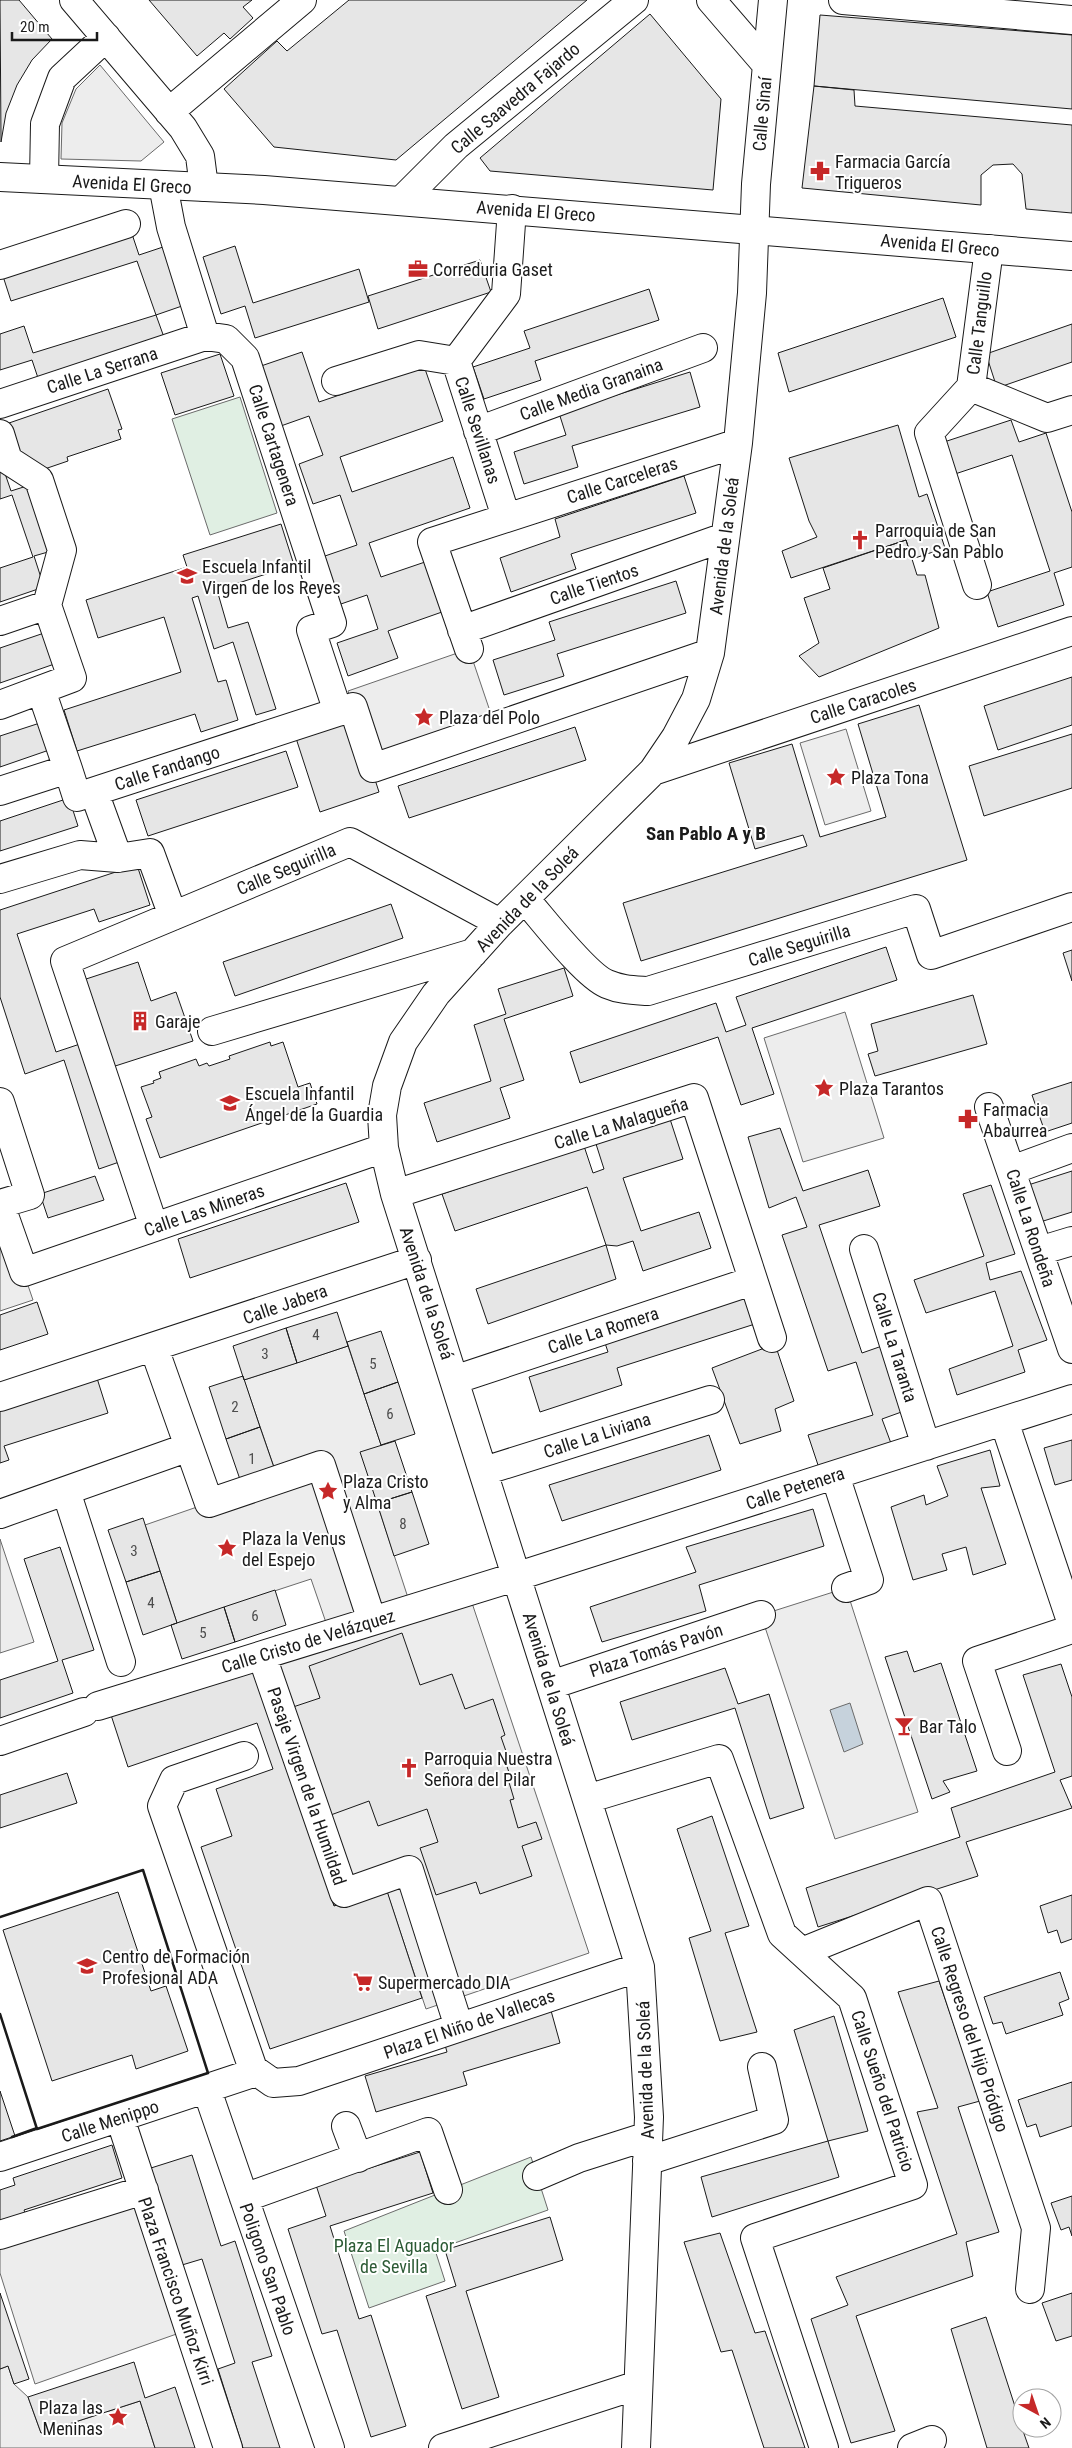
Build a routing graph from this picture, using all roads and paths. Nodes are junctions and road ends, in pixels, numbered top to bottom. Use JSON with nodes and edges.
{"nodes":[{"id":1,"x":74,"y":0,"type":"edge"},
{"id":2,"x":302,"y":0,"type":"edge"},
{"id":3,"x":634,"y":0,"type":"edge"},
{"id":4,"x":711,"y":0,"type":"edge"},
{"id":5,"x":773,"y":0,"type":"edge"},
{"id":6,"x":843,"y":0,"type":"edge"},
{"id":7,"x":1072,"y":20,"type":"edge"},
{"id":8,"x":106,"y":37,"type":"junction"},
{"id":9,"x":767,"y":65,"type":"junction"},
{"id":10,"x":169,"y":112,"type":"junction"},
{"id":11,"x":0,"y":177,"type":"edge"},
{"id":12,"x":44,"y":180,"type":"junction"},
{"id":13,"x":163,"y":185,"type":"junction"},
{"id":14,"x":204,"y":187,"type":"junction"},
{"id":15,"x":401,"y":201,"type":"junction"},
{"id":16,"x":512,"y":209,"type":"junction"},
{"id":17,"x":126,"y":224,"type":"dead end"},
{"id":18,"x":754,"y":229,"type":"junction"},
{"id":19,"x":989,"y":249,"type":"junction"},
{"id":20,"x":1072,"y":256,"type":"edge"},
{"id":21,"x":0,"y":265,"type":"edge"},
{"id":22,"x":205,"y":336,"type":"junction"},
{"id":23,"x":703,"y":348,"type":"dead end"},
{"id":24,"x":456,"y":361,"type":"junction"},
{"id":25,"x":336,"y":382,"type":"dead end"},
{"id":26,"x":971,"y":386,"type":"junction"},
{"id":27,"x":0,"y":404,"type":"edge"},
{"id":28,"x":1072,"y":410,"type":"edge"},
{"id":29,"x":478,"y":431,"type":"junction"},
{"id":30,"x":0,"y":434,"type":"edge"},
{"id":31,"x":738,"y":443,"type":"junction"},
{"id":32,"x":506,"y":517,"type":"junction"},
{"id":33,"x":725,"y":537,"type":"junction"},
{"id":34,"x":977,"y":585,"type":"dead end"},
{"id":35,"x":47,"y":605,"type":"junction"},
{"id":36,"x":0,"y":621,"type":"edge"},
{"id":37,"x":1072,"y":631,"type":"edge"},
{"id":38,"x":466,"y":640,"type":"joint"},
{"id":39,"x":710,"y":653,"type":"junction"},
{"id":40,"x":41,"y":690,"type":"junction"},
{"id":41,"x":0,"y":704,"type":"edge"},
{"id":42,"x":346,"y":710,"type":"junction"},
{"id":43,"x":68,"y":770,"type":"junction"},
{"id":44,"x":653,"y":771,"type":"junction"},
{"id":45,"x":0,"y":791,"type":"edge"},
{"id":46,"x":94,"y":792,"type":"junction"},
{"id":47,"x":118,"y":858,"type":"junction"},
{"id":48,"x":0,"y":880,"type":"edge"},
{"id":49,"x":525,"y":899,"type":"junction"},
{"id":50,"x":1072,"y":907,"type":"edge"},
{"id":51,"x":173,"y":916,"type":"junction"},
{"id":52,"x":500,"y":923,"type":"junction"},
{"id":53,"x":473,"y":953,"type":"junction"},
{"id":54,"x":212,"y":1031,"type":"dead end"},
{"id":55,"x":0,"y":1102,"type":"edge"},
{"id":56,"x":990,"y":1107,"type":"dead end"},
{"id":57,"x":384,"y":1148,"type":"junction"},
{"id":58,"x":1072,"y":1148,"type":"edge"},
{"id":59,"x":1012,"y":1170,"type":"junction"},
{"id":60,"x":395,"y":1194,"type":"junction"},
{"id":61,"x":154,"y":1227,"type":"junction"},
{"id":62,"x":1072,"y":1241,"type":"edge"},
{"id":63,"x":864,"y":1249,"type":"dead end"},
{"id":64,"x":1039,"y":1251,"type":"junction"},
{"id":65,"x":417,"y":1260,"type":"junction"},
{"id":66,"x":752,"y":1281,"type":"junction"},
{"id":67,"x":772,"y":1338,"type":"dead end"},
{"id":68,"x":154,"y":1348,"type":"junction"},
{"id":69,"x":1072,"y":1349,"type":"edge"},
{"id":70,"x":454,"y":1380,"type":"junction"},
{"id":71,"x":0,"y":1397,"type":"edge"},
{"id":72,"x":1072,"y":1399,"type":"edge"},
{"id":73,"x":710,"y":1400,"type":"dead end"},
{"id":74,"x":1004,"y":1421,"type":"junction"},
{"id":75,"x":926,"y":1446,"type":"junction"},
{"id":76,"x":189,"y":1447,"type":"junction"},
{"id":77,"x":484,"y":1471,"type":"junction"},
{"id":78,"x":835,"y":1475,"type":"junction"},
{"id":79,"x":66,"y":1491,"type":"junction"},
{"id":80,"x":0,"y":1514,"type":"edge"},
{"id":81,"x":1063,"y":1564,"type":"edge"},
{"id":82,"x":518,"y":1576,"type":"junction"},
{"id":83,"x":846,"y":1588,"type":"dead end"},
{"id":84,"x":761,"y":1615,"type":"dead end"},
{"id":85,"x":372,"y":1621,"type":"junction"},
{"id":86,"x":1072,"y":1624,"type":"edge"},
{"id":87,"x":1072,"y":1629,"type":"edge"},
{"id":88,"x":262,"y":1656,"type":"junction"},
{"id":89,"x":126,"y":1676,"type":"junction"},
{"id":90,"x":551,"y":1685,"type":"junction"},
{"id":91,"x":0,"y":1741,"type":"edge"},
{"id":92,"x":1007,"y":1751,"type":"dead end"},
{"id":93,"x":244,"y":1756,"type":"dead end"},
{"id":94,"x":587,"y":1799,"type":"junction"},
{"id":95,"x":802,"y":1952,"type":"junction"},
{"id":96,"x":640,"y":1966,"type":"junction"},
{"id":97,"x":460,"y":2027,"type":"junction"},
{"id":98,"x":762,"y":2067,"type":"dead end"},
{"id":99,"x":256,"y":2072,"type":"junction"},
{"id":100,"x":214,"y":2087,"type":"junction"},
{"id":101,"x":120,"y":2118,"type":"junction"},
{"id":102,"x":346,"y":2126,"type":"dead end"},
{"id":103,"x":648,"y":2149,"type":"junction"},
{"id":104,"x":0,"y":2157,"type":"edge"},
{"id":105,"x":358,"y":2158,"type":"junction"},
{"id":106,"x":537,"y":2176,"type":"dead end"},
{"id":107,"x":144,"y":2190,"type":"junction"},
{"id":108,"x":448,"y":2190,"type":"dead end"},
{"id":109,"x":244,"y":2198,"type":"junction"},
{"id":110,"x":0,"y":2235,"type":"edge"},
{"id":111,"x":1030,"y":2289,"type":"dead end"},
{"id":112,"x":638,"y":2385,"type":"junction"},
{"id":113,"x":228,"y":2448,"type":"edge"},
{"id":114,"x":330,"y":2448,"type":"edge"},
{"id":115,"x":443,"y":2448,"type":"edge"},
{"id":116,"x":636,"y":2448,"type":"edge"},
{"id":117,"x":824,"y":2448,"type":"edge"}],
"edges":[{"from":1,"to":8,"type":"street"},
{"from":2,"to":10,"type":"street"},
{"from":3,"to":15,"type":"street","name":"Calle Saavedra Fajardo"},
{"from":4,"to":9,"type":"street"},
{"from":5,"to":9,"type":"street","name":"Calle Sinaí"},
{"from":6,"to":7,"type":"street"},
{"from":8,"to":10,"type":"street"},
{"from":8,"to":12,"type":"street"},
{"from":9,"to":18,"type":"street","name":"Calle Sinaí"},
{"from":10,"to":14,"type":"street"},
{"from":11,"to":12,"type":"street","name":"Avenida El Greco"},
{"from":12,"to":13,"type":"street","name":"Avenida El Greco"},
{"from":13,"to":14,"type":"street","name":"Avenida El Greco"},
{"from":13,"to":22,"type":"street"},
{"from":14,"to":15,"type":"street","name":"Avenida El Greco"},
{"from":15,"to":16,"type":"street","name":"Avenida El Greco"},
{"from":16,"to":18,"type":"street","name":"Avenida El Greco"},
{"from":16,"to":24,"type":"street","name":"Calle Sevillanas"},
{"from":17,"to":21,"type":"street"},
{"from":18,"to":19,"type":"street","name":"Avenida El Greco"},
{"from":18,"to":31,"type":"street","name":"Avenida de la Soleá"},
{"from":19,"to":20,"type":"street","name":"Avenida El Greco"},
{"from":19,"to":26,"type":"street","name":"Calle Tanguillo"},
{"from":22,"to":27,"type":"street","name":"Calle La Serrana"},
{"from":22,"to":42,"type":"street","name":"Calle Cartagenera"},
{"from":23,"to":29,"type":"street","name":"Calle Media Granaina"},
{"from":24,"to":25,"type":"street"},
{"from":24,"to":29,"type":"street","name":"Calle Sevillanas"},
{"from":26,"to":28,"type":"street"},
{"from":26,"to":34,"type":"street","name":"Calle Tanguillo"},
{"from":29,"to":32,"type":"street","name":"Calle Sevillanas"},
{"from":30,"to":35,"type":"street"},
{"from":31,"to":32,"type":"street","name":"Calle Carceleras"},
{"from":31,"to":33,"type":"street","name":"Avenida de la Soleá"},
{"from":32,"to":38,"type":"street","name":"Calle Carceleras"},
{"from":33,"to":38,"type":"street","name":"Calle Tientos"},
{"from":33,"to":39,"type":"street","name":"Avenida de la Soleá"},
{"from":35,"to":36,"type":"street"},
{"from":35,"to":40,"type":"street"},
{"from":37,"to":44,"type":"street","name":"Calle Caracoles"},
{"from":39,"to":42,"type":"street","name":"Calle Cartagenera"},
{"from":39,"to":44,"type":"street","name":"Avenida de la Soleá"},
{"from":40,"to":41,"type":"street"},
{"from":40,"to":43,"type":"street"},
{"from":42,"to":46,"type":"street","name":"Calle Fandango"},
{"from":43,"to":45,"type":"street"},
{"from":43,"to":46,"type":"street","name":"Calle Fandango"},
{"from":44,"to":49,"type":"street","name":"Avenida de la Soleá"},
{"from":46,"to":47,"type":"street"},
{"from":47,"to":48,"type":"street"},
{"from":47,"to":51,"type":"street"},
{"from":49,"to":50,"type":"street","name":"Calle Seguirilla"},
{"from":49,"to":52,"type":"street","name":"Avenida de la Soleá"},
{"from":51,"to":52,"type":"street","name":"Calle Seguirilla"},
{"from":51,"to":61,"type":"street","name":"Calle Seguirilla"},
{"from":52,"to":53,"type":"street","name":"Avenida de la Soleá"},
{"from":53,"to":54,"type":"street"},
{"from":53,"to":57,"type":"street","name":"Avenida de la Soleá"},
{"from":55,"to":61,"type":"street","name":"Calle Las Mineras"},
{"from":56,"to":59,"type":"street","name":"Calle La Rondeña"},
{"from":57,"to":60,"type":"street","name":"Avenida de la Soleá"},
{"from":57,"to":61,"type":"street","name":"Calle Las Mineras"},
{"from":58,"to":59,"type":"street"},
{"from":59,"to":64,"type":"street","name":"Calle La Rondeña"},
{"from":60,"to":65,"type":"street","name":"Avenida de la Soleá"},
{"from":60,"to":66,"type":"street","name":"Calle La Malagueña"},
{"from":62,"to":64,"type":"street"},
{"from":63,"to":75,"type":"street","name":"Calle La Taranta"},
{"from":64,"to":69,"type":"street","name":"Calle La Rondeña"},
{"from":65,"to":68,"type":"street","name":"Calle Jabera"},
{"from":65,"to":70,"type":"street","name":"Avenida de la Soleá"},
{"from":66,"to":67,"type":"street","name":"Calle La Malagueña"},
{"from":66,"to":70,"type":"street","name":"Calle La Romera"},
{"from":68,"to":71,"type":"street","name":"Calle Jabera"},
{"from":68,"to":76,"type":"street"},
{"from":70,"to":77,"type":"street","name":"Avenida de la Soleá"},
{"from":72,"to":74,"type":"street","name":"Calle Petenera"},
{"from":73,"to":77,"type":"street","name":"Calle La Liviana"},
{"from":74,"to":75,"type":"street","name":"Calle Petenera"},
{"from":74,"to":81,"type":"street"},
{"from":75,"to":78,"type":"street","name":"Calle Petenera"},
{"from":76,"to":79,"type":"street"},
{"from":76,"to":85,"type":"street"},
{"from":77,"to":82,"type":"street","name":"Avenida de la Soleá"},
{"from":78,"to":82,"type":"street","name":"Calle Petenera"},
{"from":78,"to":83,"type":"street"},
{"from":79,"to":80,"type":"street"},
{"from":79,"to":89,"type":"street"},
{"from":81,"to":86,"type":"street"},
{"from":82,"to":85,"type":"street","name":"Calle Cristo de Velázquez"},
{"from":82,"to":90,"type":"street","name":"Avenida de la Soleá"},
{"from":84,"to":90,"type":"street","name":"Plaza Tomás Pavón"},
{"from":85,"to":88,"type":"street","name":"Calle Cristo de Velázquez"},
{"from":87,"to":92,"type":"street"},
{"from":88,"to":89,"type":"street","name":"Calle Cristo de Velázquez"},
{"from":88,"to":97,"type":"street","name":"Pasaje Virgen de la Humildad"},
{"from":89,"to":91,"type":"street","name":"Calle Cristo de Velázquez"},
{"from":90,"to":94,"type":"street","name":"Avenida de la Soleá"},
{"from":93,"to":99,"type":"street"},
{"from":94,"to":95,"type":"street","name":"Calle Sueño del Patricio"},
{"from":94,"to":96,"type":"street","name":"Avenida de la Soleá"},
{"from":95,"to":111,"type":"street","name":"Calle Regreso del Hijo Pródigo"},
{"from":95,"to":117,"type":"street","name":"Calle Sueño del Patricio"},
{"from":96,"to":97,"type":"street","name":"Plaza El Niño de Vallecas"},
{"from":96,"to":103,"type":"street","name":"Avenida de la Soleá"},
{"from":97,"to":99,"type":"street","name":"Plaza El Niño de Vallecas"},
{"from":98,"to":103,"type":"street"},
{"from":99,"to":100,"type":"street","name":"Calle Menippo"},
{"from":100,"to":101,"type":"street","name":"Calle Menippo"},
{"from":100,"to":109,"type":"street","name":"Poligono San Pablo"},
{"from":101,"to":104,"type":"street","name":"Calle Menippo"},
{"from":101,"to":107,"type":"street"},
{"from":102,"to":105,"type":"street"},
{"from":103,"to":106,"type":"street"},
{"from":103,"to":112,"type":"street","name":"Avenida de la Soleá"},
{"from":105,"to":108,"type":"street"},
{"from":105,"to":109,"type":"street"},
{"from":107,"to":110,"type":"street","name":"Plaza Francisco Muñoz Kirri"},
{"from":107,"to":113,"type":"street","name":"Plaza Francisco Muñoz Kirri"},
{"from":109,"to":114,"type":"street","name":"Poligono San Pablo"},
{"from":112,"to":115,"type":"street"},
{"from":112,"to":116,"type":"street","name":"Avenida de la Soleá"}]}
